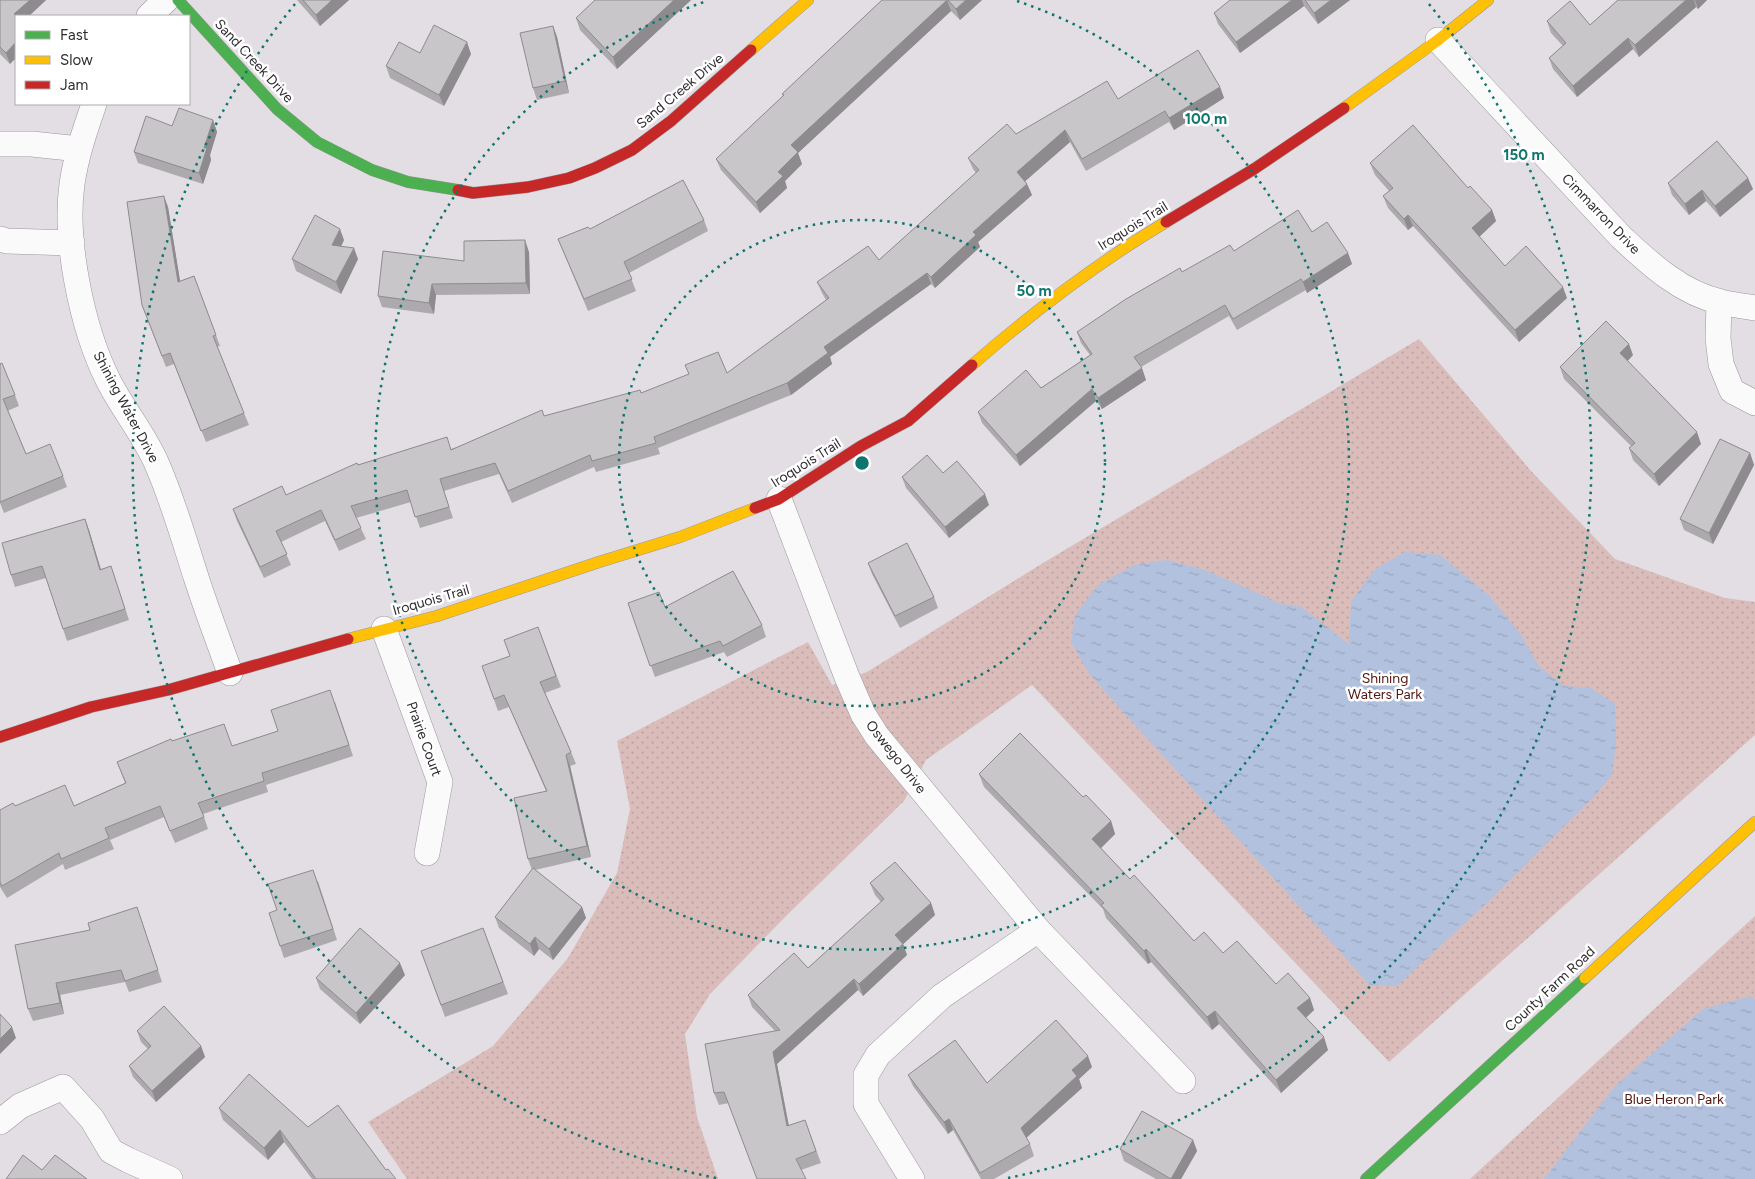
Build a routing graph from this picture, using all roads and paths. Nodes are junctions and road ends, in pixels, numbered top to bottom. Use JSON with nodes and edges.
{"nodes":[{"id":1,"x":166,"y":0,"type":"edge"},
{"id":2,"x":178,"y":0,"type":"edge"},
{"id":3,"x":808,"y":0,"type":"edge"},
{"id":4,"x":1488,"y":0,"type":"edge"},
{"id":5,"x":150,"y":15,"type":"edge"},
{"id":6,"x":1438,"y":40,"type":"junction"},
{"id":7,"x":94,"y":105,"type":"edge"},
{"id":8,"x":0,"y":144,"type":"edge"},
{"id":9,"x":79,"y":149,"type":"junction"},
{"id":10,"x":0,"y":238,"type":"edge"},
{"id":11,"x":72,"y":243,"type":"junction"},
{"id":12,"x":1719,"y":302,"type":"junction"},
{"id":13,"x":1755,"y":308,"type":"edge"},
{"id":14,"x":1755,"y":403,"type":"edge"},
{"id":15,"x":779,"y":499,"type":"junction"},
{"id":16,"x":384,"y":629,"type":"junction"},
{"id":17,"x":230,"y":673,"type":"junction"},
{"id":18,"x":0,"y":737,"type":"edge"},
{"id":19,"x":1755,"y":822,"type":"edge"},
{"id":20,"x":427,"y":853,"type":"dead end"},
{"id":21,"x":1038,"y":930,"type":"junction"},
{"id":22,"x":1183,"y":1081,"type":"dead end"},
{"id":23,"x":0,"y":1122,"type":"edge"},
{"id":24,"x":170,"y":1179,"type":"edge"},
{"id":25,"x":912,"y":1179,"type":"edge"},
{"id":26,"x":1366,"y":1179,"type":"edge"}],
"edges":[{"from":1,"to":5,"type":"street"},
{"from":2,"to":3,"type":"street","name":"Sand Creek Drive"},
{"from":4,"to":6,"type":"street","name":"Iroquois Trail"},
{"from":6,"to":12,"type":"street","name":"Cimmarron Drive"},
{"from":6,"to":15,"type":"street","name":"Iroquois Trail"},
{"from":7,"to":9,"type":"street","name":"Shining Water Drive"},
{"from":8,"to":9,"type":"street"},
{"from":9,"to":11,"type":"street","name":"Shining Water Drive"},
{"from":10,"to":11,"type":"street"},
{"from":11,"to":17,"type":"street","name":"Shining Water Drive"},
{"from":12,"to":13,"type":"street","name":"Cimmarron Drive"},
{"from":12,"to":14,"type":"street"},
{"from":15,"to":16,"type":"street","name":"Iroquois Trail"},
{"from":15,"to":21,"type":"street","name":"Oswego Drive"},
{"from":16,"to":17,"type":"street","name":"Iroquois Trail"},
{"from":16,"to":20,"type":"street","name":"Prairie Court"},
{"from":17,"to":18,"type":"street","name":"Iroquois Trail"},
{"from":19,"to":26,"type":"street","name":"County Farm Road"},
{"from":21,"to":22,"type":"street","name":"Oswego Drive"},
{"from":21,"to":25,"type":"street"},
{"from":23,"to":24,"type":"street"}]}
